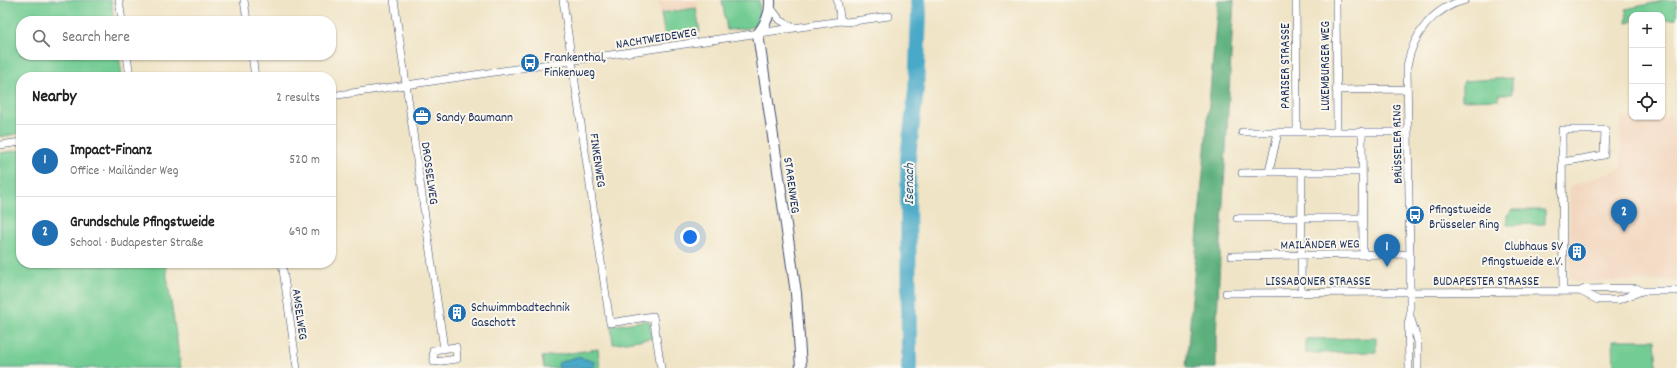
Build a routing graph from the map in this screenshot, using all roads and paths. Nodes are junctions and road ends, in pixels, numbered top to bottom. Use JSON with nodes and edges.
{"nodes":[{"id":1,"x":119,"y":0,"type":"edge"},
{"id":2,"x":244,"y":0,"type":"edge"},
{"id":3,"x":394,"y":0,"type":"edge"},
{"id":4,"x":563,"y":0,"type":"edge"},
{"id":5,"x":837,"y":0,"type":"edge"},
{"id":6,"x":1296,"y":0,"type":"edge"},
{"id":7,"x":1336,"y":0,"type":"edge"},
{"id":8,"x":1465,"y":0,"type":"edge"},
{"id":9,"x":1454,"y":1,"type":"edge"},
{"id":10,"x":770,"y":4,"type":"edge"},
{"id":11,"x":121,"y":16,"type":"edge"},
{"id":12,"x":246,"y":16,"type":"edge"},
{"id":13,"x":889,"y":16,"type":"dead end"},
{"id":14,"x":841,"y":21,"type":"junction"},
{"id":15,"x":794,"y":28,"type":"junction"},
{"id":16,"x":758,"y":34,"type":"junction"},
{"id":17,"x":128,"y":60,"type":"edge"},
{"id":18,"x":253,"y":60,"type":"edge"},
{"id":19,"x":572,"y":61,"type":"junction"},
{"id":20,"x":129,"y":72,"type":"edge"},
{"id":21,"x":254,"y":72,"type":"edge"},
{"id":22,"x":406,"y":86,"type":"junction"},
{"id":23,"x":1407,"y":89,"type":"junction"},
{"id":24,"x":1336,"y":90,"type":"junction"},
{"id":25,"x":336,"y":95,"type":"edge"},
{"id":26,"x":1297,"y":131,"type":"junction"},
{"id":27,"x":1337,"y":131,"type":"junction"},
{"id":28,"x":1362,"y":131,"type":"junction"},
{"id":29,"x":1242,"y":132,"type":"dead end"},
{"id":30,"x":1278,"y":132,"type":"junction"},
{"id":31,"x":1408,"y":132,"type":"junction"},
{"id":32,"x":16,"y":143,"type":"edge"},
{"id":33,"x":0,"y":145,"type":"edge"},
{"id":34,"x":1562,"y":162,"type":"junction"},
{"id":35,"x":1269,"y":172,"type":"junction"},
{"id":36,"x":1302,"y":172,"type":"junction"},
{"id":37,"x":1362,"y":172,"type":"junction"},
{"id":38,"x":1242,"y":173,"type":"dead end"},
{"id":39,"x":1237,"y":218,"type":"dead end"},
{"id":40,"x":1303,"y":218,"type":"junction"},
{"id":41,"x":1362,"y":218,"type":"junction"},
{"id":42,"x":1410,"y":254,"type":"junction"},
{"id":43,"x":1363,"y":255,"type":"junction"},
{"id":44,"x":1230,"y":256,"type":"dead end"},
{"id":45,"x":1301,"y":256,"type":"junction"},
{"id":46,"x":283,"y":268,"type":"edge"},
{"id":47,"x":1677,"y":291,"type":"edge"},
{"id":48,"x":1301,"y":292,"type":"junction"},
{"id":49,"x":1410,"y":292,"type":"junction"},
{"id":50,"x":1563,"y":292,"type":"junction"},
{"id":51,"x":1580,"y":292,"type":"junction"},
{"id":52,"x":1642,"y":292,"type":"junction"},
{"id":53,"x":1226,"y":293,"type":"dead end"},
{"id":54,"x":1410,"y":316,"type":"junction"},
{"id":55,"x":444,"y":349,"type":"dead end"},
{"id":56,"x":297,"y":368,"type":"edge"},
{"id":57,"x":661,"y":368,"type":"edge"},
{"id":58,"x":801,"y":368,"type":"edge"},
{"id":59,"x":1409,"y":368,"type":"edge"},
{"id":60,"x":1418,"y":368,"type":"edge"}],
"edges":[{"from":1,"to":11,"type":"street"},
{"from":2,"to":12,"type":"street"},
{"from":3,"to":22,"type":"street","name":"DROSSELWEG"},
{"from":4,"to":19,"type":"street","name":"FINKENWEG"},
{"from":5,"to":14,"type":"street"},
{"from":6,"to":26,"type":"street","name":"PARISER STRASSE"},
{"from":7,"to":24,"type":"street","name":"LUXEMBURGER WEG"},
{"from":8,"to":9,"type":"street","name":"BRÜSSELER RING"},
{"from":9,"to":23,"type":"street","name":"BRÜSSELER RING"},
{"from":10,"to":15,"type":"street"},
{"from":10,"to":16,"type":"street"},
{"from":13,"to":14,"type":"street","name":"NACHTWEIDEWEG"},
{"from":14,"to":15,"type":"street","name":"NACHTWEIDEWEG"},
{"from":15,"to":16,"type":"street","name":"NACHTWEIDEWEG"},
{"from":16,"to":19,"type":"street","name":"NACHTWEIDEWEG"},
{"from":16,"to":58,"type":"street","name":"STARENWEG"},
{"from":17,"to":20,"type":"street"},
{"from":18,"to":21,"type":"street"},
{"from":19,"to":22,"type":"street","name":"NACHTWEIDEWEG"},
{"from":19,"to":57,"type":"street","name":"FINKENWEG"},
{"from":22,"to":25,"type":"street","name":"NACHTWEIDEWEG"},
{"from":22,"to":55,"type":"street","name":"DROSSELWEG"},
{"from":23,"to":24,"type":"street"},
{"from":23,"to":31,"type":"street","name":"BRÜSSELER RING"},
{"from":24,"to":27,"type":"street","name":"LUXEMBURGER WEG"},
{"from":26,"to":27,"type":"street"},
{"from":26,"to":30,"type":"street"},
{"from":27,"to":28,"type":"street"},
{"from":28,"to":31,"type":"street"},
{"from":28,"to":37,"type":"street"},
{"from":29,"to":30,"type":"street"},
{"from":30,"to":35,"type":"street"},
{"from":31,"to":42,"type":"street","name":"BRÜSSELER RING"},
{"from":32,"to":33,"type":"street"},
{"from":34,"to":34,"type":"street"},
{"from":34,"to":50,"type":"street"},
{"from":35,"to":36,"type":"street"},
{"from":35,"to":38,"type":"street"},
{"from":36,"to":37,"type":"street"},
{"from":36,"to":40,"type":"street"},
{"from":37,"to":41,"type":"street"},
{"from":39,"to":40,"type":"street"},
{"from":40,"to":41,"type":"street"},
{"from":40,"to":45,"type":"street"},
{"from":41,"to":43,"type":"street"},
{"from":42,"to":43,"type":"street","name":"MAILÄNDER WEG"},
{"from":42,"to":49,"type":"street","name":"BRÜSSELER RING"},
{"from":43,"to":45,"type":"street","name":"MAILÄNDER WEG"},
{"from":44,"to":45,"type":"street","name":"MAILÄNDER WEG"},
{"from":45,"to":48,"type":"street"},
{"from":46,"to":56,"type":"street","name":"AMSELWEG"},
{"from":47,"to":52,"type":"street","name":"BUDAPESTER STRASSE"},
{"from":48,"to":49,"type":"street","name":"LISSABONER STRASSE"},
{"from":48,"to":53,"type":"street","name":"LISSABONER STRASSE"},
{"from":49,"to":50,"type":"street","name":"BUDAPESTER STRASSE"},
{"from":49,"to":54,"type":"street","name":"BRÜSSELER RING"},
{"from":50,"to":51,"type":"street","name":"BUDAPESTER STRASSE"},
{"from":51,"to":52,"type":"street","name":"BUDAPESTER STRASSE"},
{"from":51,"to":52,"type":"street","name":"BUDAPESTER STRASSE"},
{"from":54,"to":59,"type":"street","name":"BRÜSSELER RING"},
{"from":54,"to":60,"type":"street","name":"BRÜSSELER RING"}]}
